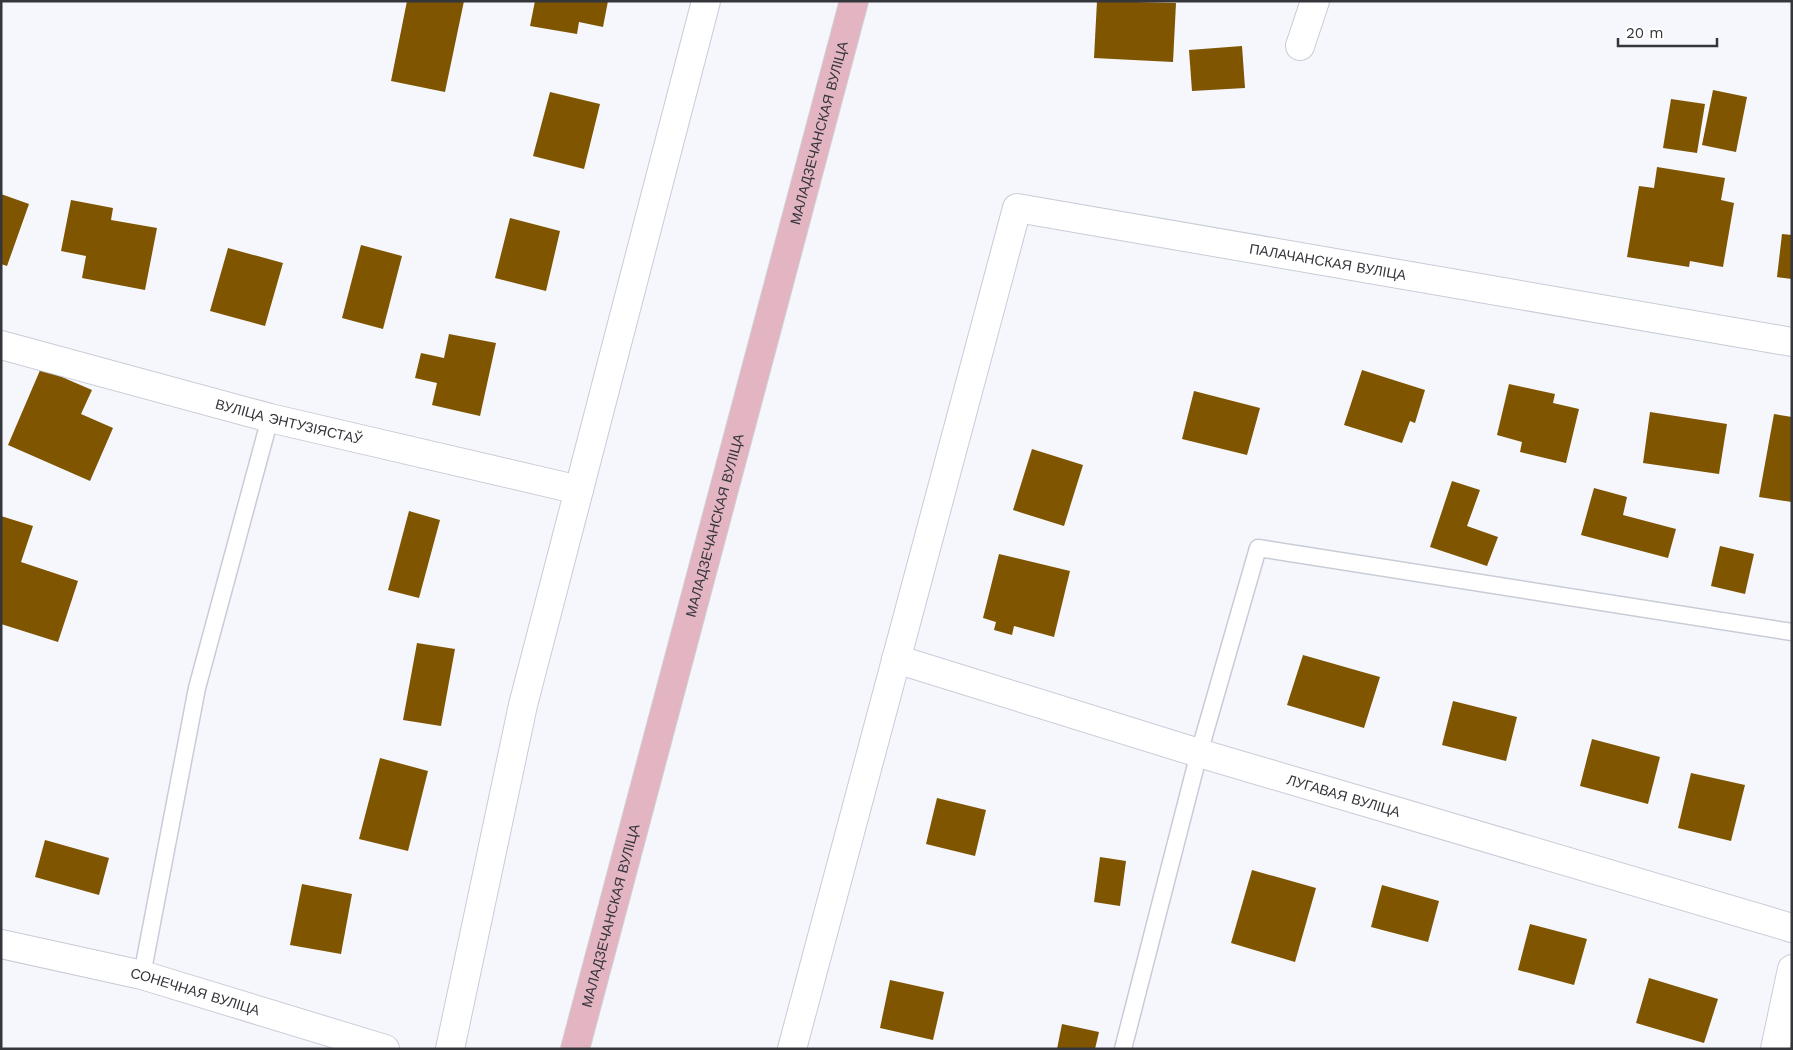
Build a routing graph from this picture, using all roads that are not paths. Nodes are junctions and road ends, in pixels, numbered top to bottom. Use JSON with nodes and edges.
{"nodes":[{"id":1,"x":706,"y":1,"type":"edge"},
{"id":2,"x":854,"y":1,"type":"edge"},
{"id":3,"x":1315,"y":1,"type":"edge"},
{"id":4,"x":1300,"y":46,"type":"dead end"},
{"id":5,"x":1792,"y":342,"type":"edge"},
{"id":6,"x":1,"y":345,"type":"edge"},
{"id":7,"x":270,"y":418,"type":"junction"},
{"id":8,"x":579,"y":490,"type":"junction"},
{"id":9,"x":1792,"y":632,"type":"edge"},
{"id":10,"x":896,"y":659,"type":"junction"},
{"id":11,"x":1199,"y":753,"type":"junction"},
{"id":12,"x":1792,"y":928,"type":"edge"},
{"id":13,"x":1,"y":944,"type":"edge"},
{"id":14,"x":1792,"y":969,"type":"edge"},
{"id":15,"x":142,"y":975,"type":"junction"},
{"id":16,"x":1127,"y":1048,"type":"edge"},
{"id":17,"x":385,"y":1049,"type":"edge"},
{"id":18,"x":450,"y":1049,"type":"edge"},
{"id":19,"x":575,"y":1049,"type":"edge"},
{"id":20,"x":792,"y":1049,"type":"edge"},
{"id":21,"x":1775,"y":1049,"type":"edge"}],
"edges":[{"from":1,"to":8,"type":"street"},
{"from":2,"to":19,"type":"main road","name":"МАЛАДЗЕЧАНСКАЯ ВУЛІЦА"},
{"from":3,"to":4,"type":"street"},
{"from":5,"to":10,"type":"street","name":"ПАЛАЧАНСКАЯ ВУЛІЦА"},
{"from":6,"to":7,"type":"street","name":"ВУЛІЦА ЭНТУЗІЯСТАЎ"},
{"from":7,"to":8,"type":"street","name":"ВУЛІЦА ЭНТУЗІЯСТАЎ"},
{"from":7,"to":15,"type":"lane"},
{"from":8,"to":18,"type":"street"},
{"from":9,"to":11,"type":"lane"},
{"from":10,"to":11,"type":"street","name":"ЛУГАВАЯ ВУЛІЦА"},
{"from":10,"to":20,"type":"street"},
{"from":11,"to":12,"type":"street","name":"ЛУГАВАЯ ВУЛІЦА"},
{"from":11,"to":16,"type":"lane"},
{"from":13,"to":15,"type":"street","name":"СОНЕЧНАЯ ВУЛІЦА"},
{"from":14,"to":21,"type":"street"},
{"from":15,"to":17,"type":"street","name":"СОНЕЧНАЯ ВУЛІЦА"}]}
